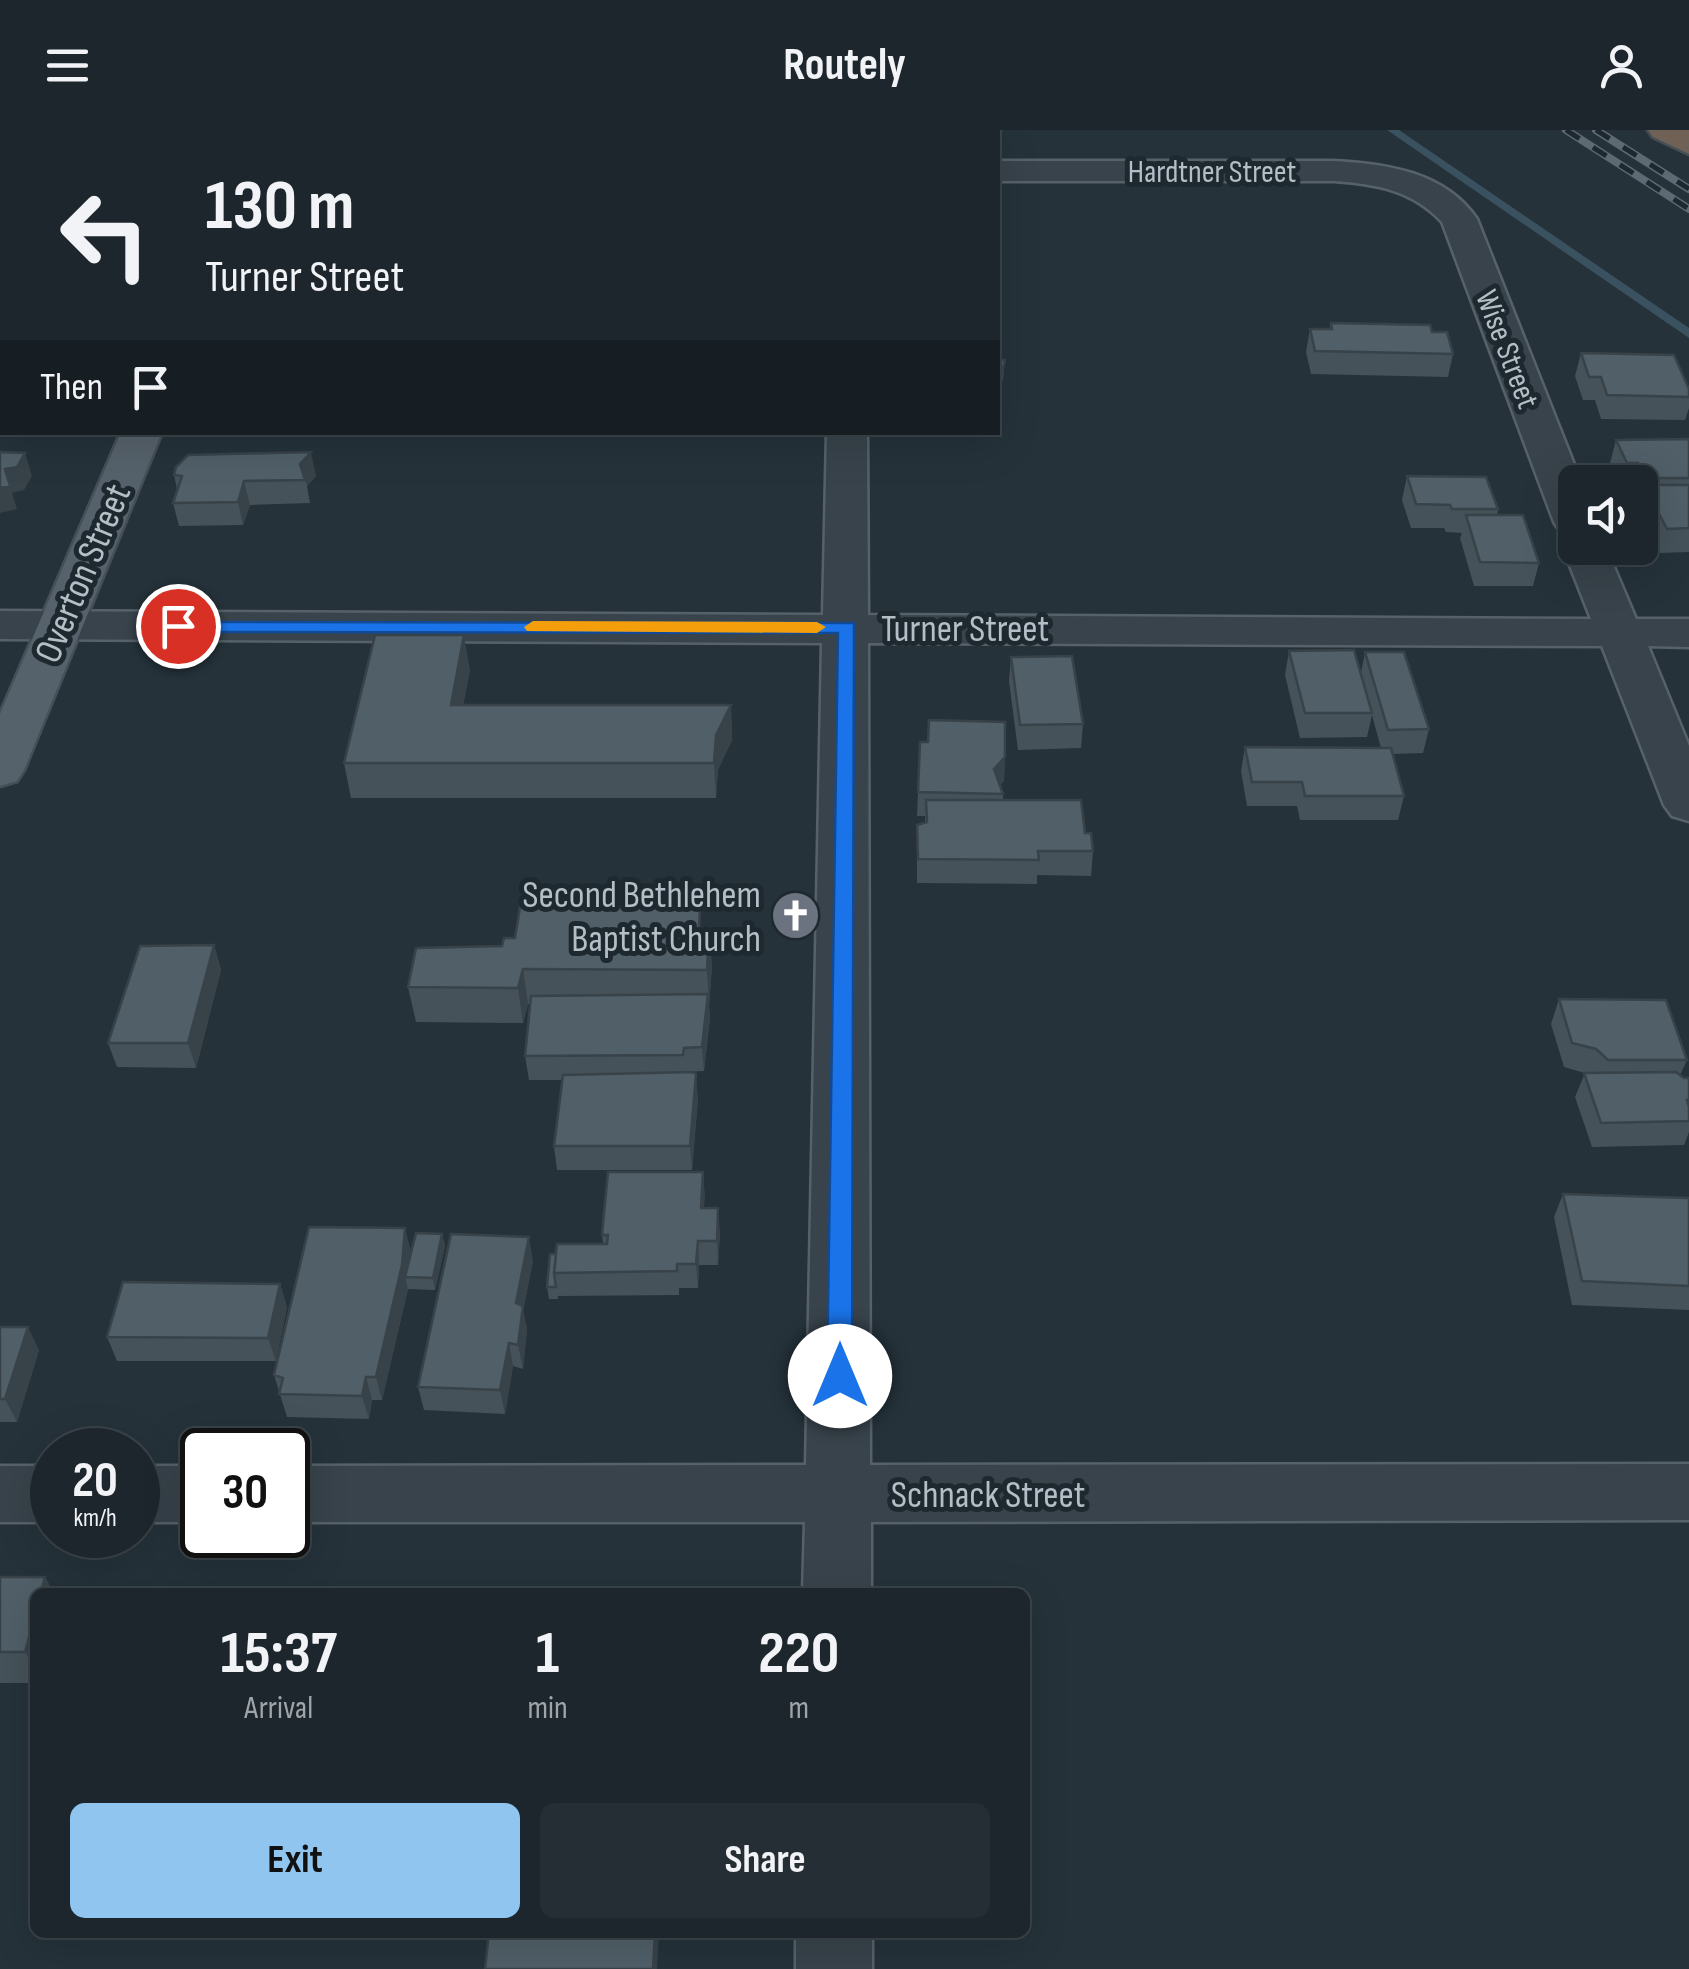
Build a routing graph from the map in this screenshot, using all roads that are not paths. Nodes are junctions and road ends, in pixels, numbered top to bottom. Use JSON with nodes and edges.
{"nodes":[{"id":1,"x":1665,"y":130,"type":"edge"},
{"id":2,"x":1689,"y":144,"type":"edge"},
{"id":3,"x":1000,"y":172,"type":"edge"},
{"id":4,"x":1425,"y":187,"type":"joint"},
{"id":5,"x":141,"y":435,"type":"edge"},
{"id":6,"x":847,"y":435,"type":"edge"},
{"id":7,"x":1558,"y":478,"type":"edge"},
{"id":8,"x":1592,"y":565,"type":"edge"},
{"id":9,"x":0,"y":626,"type":"edge"},
{"id":10,"x":60,"y":626,"type":"junction"},
{"id":11,"x":847,"y":627,"type":"junction"},
{"id":12,"x":1618,"y":633,"type":"junction"},
{"id":13,"x":1689,"y":634,"type":"edge"},
{"id":14,"x":0,"y":770,"type":"edge"},
{"id":15,"x":1689,"y":805,"type":"edge"},
{"id":16,"x":1689,"y":1492,"type":"edge"},
{"id":17,"x":0,"y":1494,"type":"edge"},
{"id":18,"x":30,"y":1494,"type":"edge"},
{"id":19,"x":310,"y":1494,"type":"edge"},
{"id":20,"x":838,"y":1494,"type":"junction"},
{"id":21,"x":837,"y":1588,"type":"edge"},
{"id":22,"x":834,"y":1938,"type":"edge"},
{"id":23,"x":834,"y":1969,"type":"edge"}],
"edges":[{"from":1,"to":2,"type":"highway"},
{"from":3,"to":4,"type":"street","name":"Hardtner Street"},
{"from":4,"to":7,"type":"street","name":"Wise Street"},
{"from":5,"to":10,"type":"main road","name":"Overton Street"},
{"from":6,"to":11,"type":"street"},
{"from":8,"to":12,"type":"street"},
{"from":9,"to":10,"type":"street","name":"Turner Street"},
{"from":10,"to":11,"type":"street","name":"Turner Street"},
{"from":10,"to":14,"type":"main road","name":"Overton Street"},
{"from":11,"to":12,"type":"street","name":"Turner Street"},
{"from":11,"to":20,"type":"street"},
{"from":12,"to":13,"type":"street","name":"Turner Street"},
{"from":12,"to":15,"type":"street"},
{"from":16,"to":20,"type":"street","name":"Schnack Street"},
{"from":17,"to":18,"type":"street"},
{"from":19,"to":20,"type":"street","name":"Schnack Street"},
{"from":20,"to":21,"type":"street"},
{"from":22,"to":23,"type":"street"}]}
